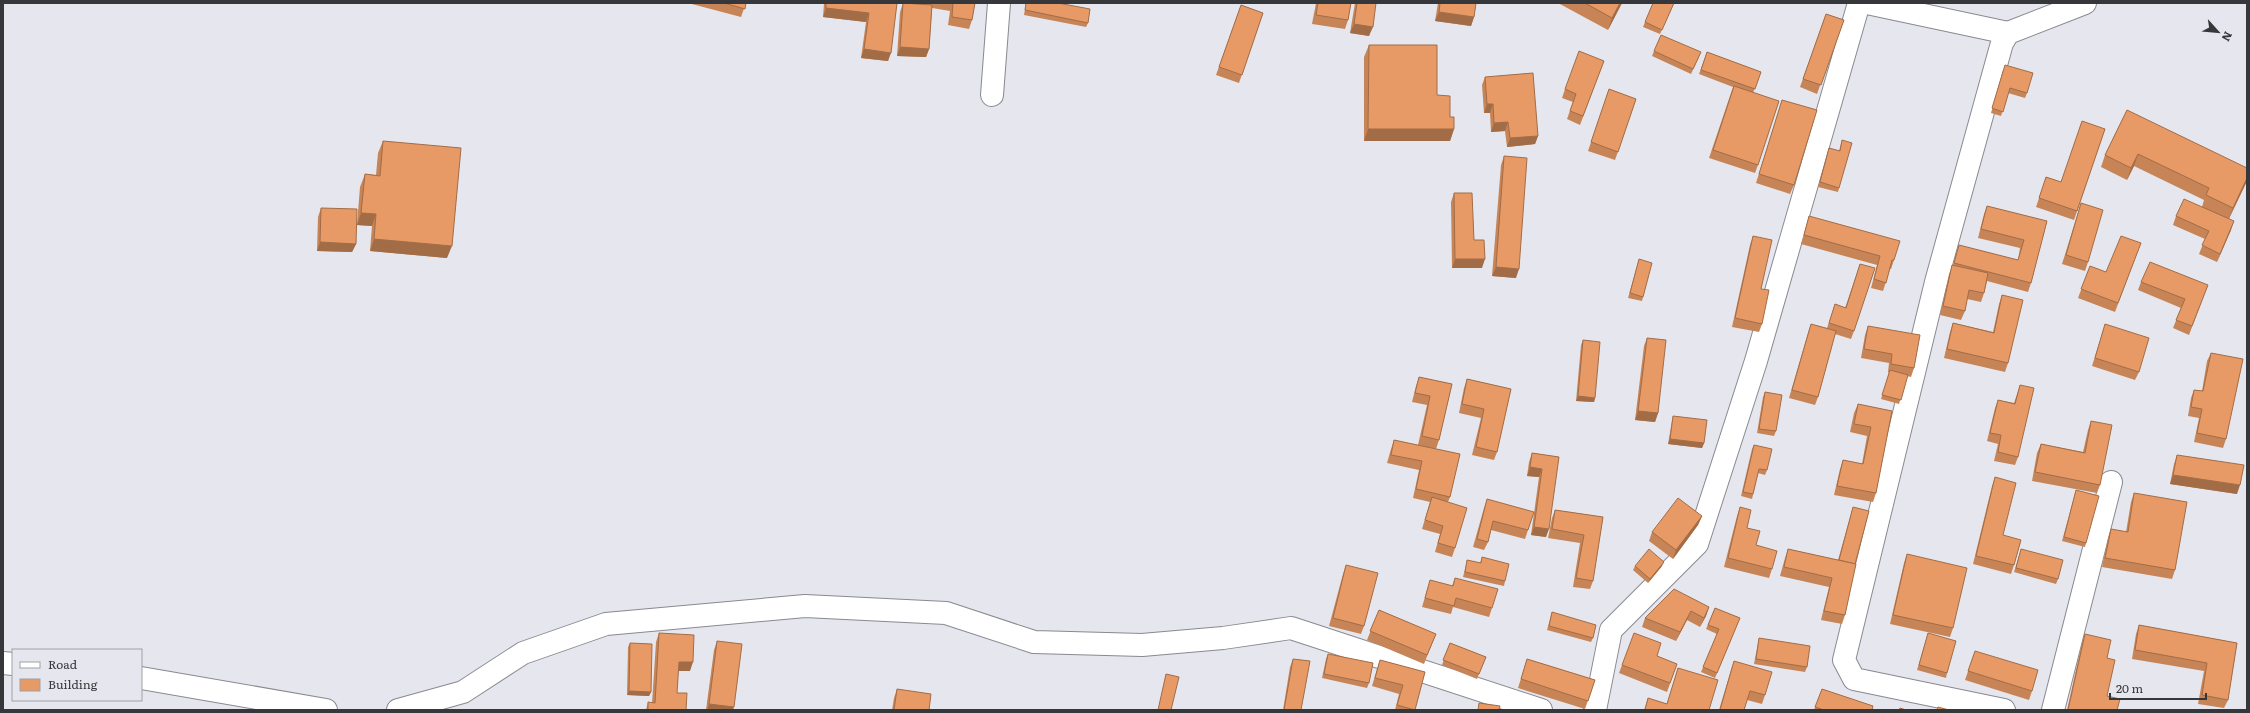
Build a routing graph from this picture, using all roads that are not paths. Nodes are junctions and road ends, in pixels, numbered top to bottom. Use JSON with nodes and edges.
{"nodes":[{"id":1,"x":999,"y":3,"type":"edge"},
{"id":2,"x":1859,"y":3,"type":"edge"},
{"id":3,"x":1867,"y":3,"type":"edge"},
{"id":4,"x":2085,"y":3,"type":"edge"},
{"id":5,"x":2008,"y":33,"type":"junction"},
{"id":6,"x":992,"y":95,"type":"dead end"},
{"id":7,"x":2111,"y":482,"type":"dead end"},
{"id":8,"x":142,"y":678,"type":"edge"},
{"id":9,"x":1510,"y":705,"type":"edge"},
{"id":10,"x":326,"y":710,"type":"edge"},
{"id":11,"x":398,"y":710,"type":"edge"},
{"id":12,"x":1541,"y":710,"type":"edge"},
{"id":13,"x":1595,"y":710,"type":"edge"},
{"id":14,"x":2004,"y":710,"type":"edge"},
{"id":15,"x":2053,"y":710,"type":"edge"}],
"edges":[{"from":1,"to":6,"type":"street"},
{"from":2,"to":13,"type":"street"},
{"from":3,"to":5,"type":"street"},
{"from":4,"to":5,"type":"street"},
{"from":5,"to":14,"type":"street"},
{"from":7,"to":15,"type":"street"},
{"from":8,"to":10,"type":"street"},
{"from":9,"to":11,"type":"street"},
{"from":9,"to":12,"type":"street"}]}
